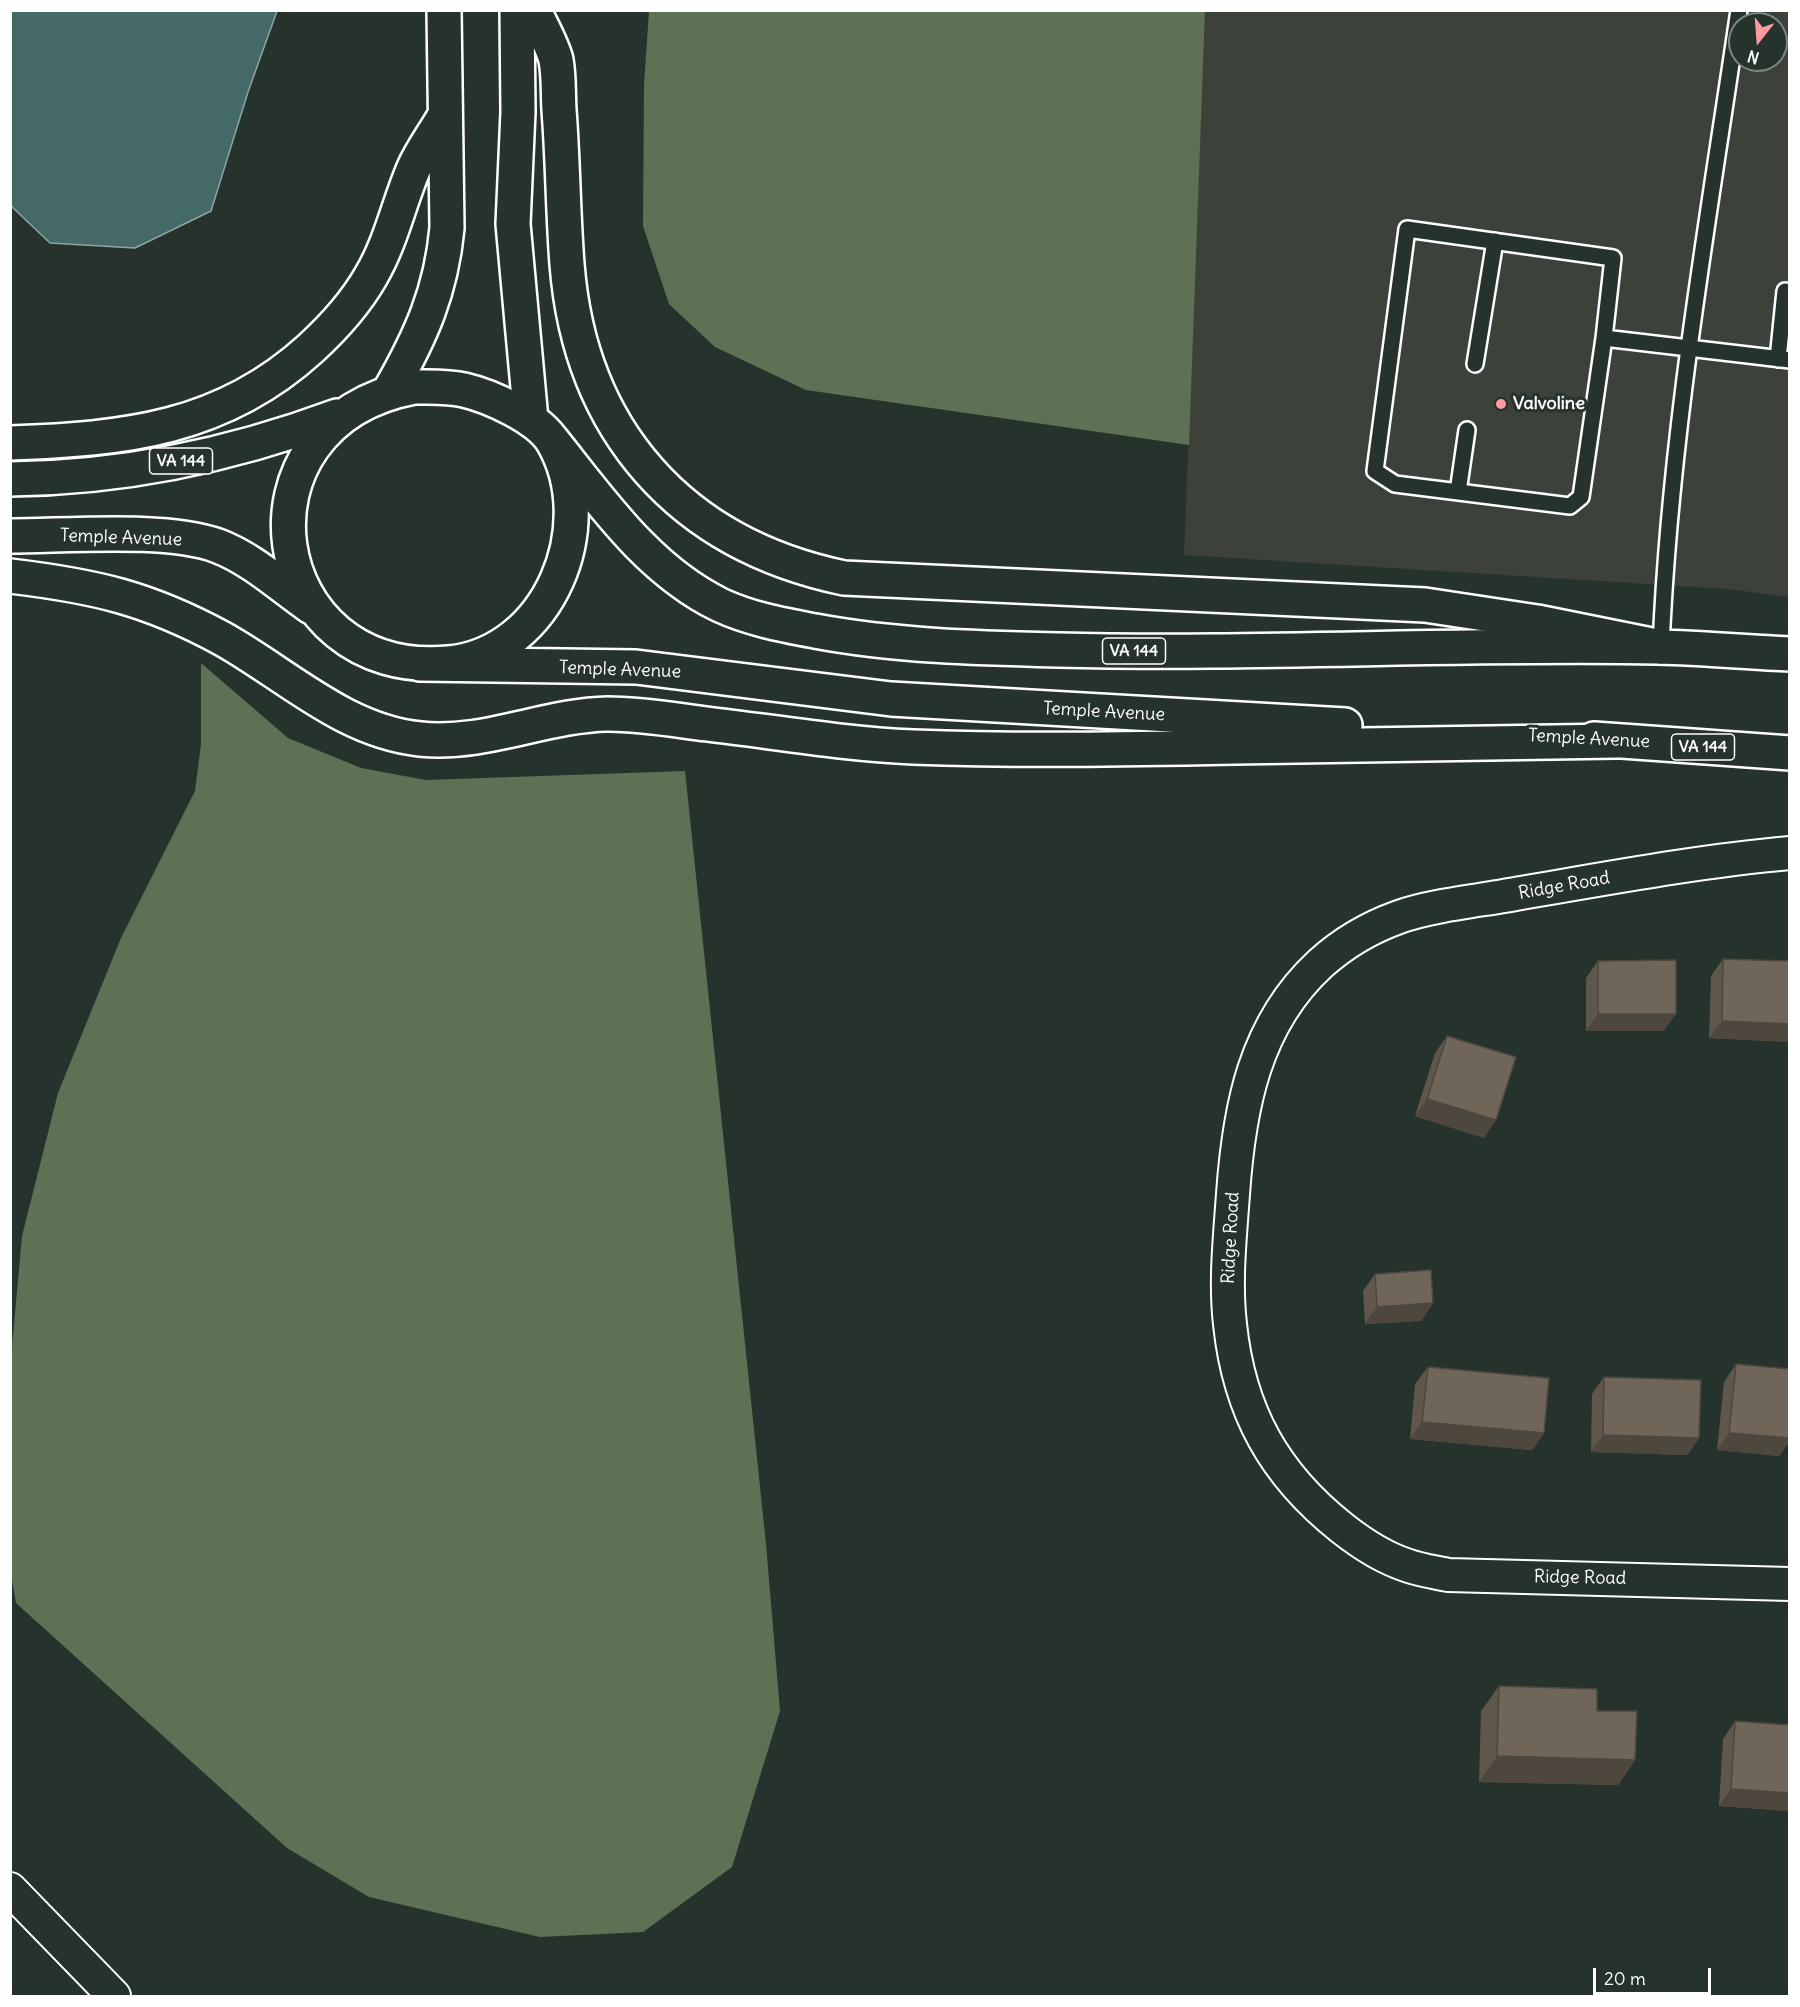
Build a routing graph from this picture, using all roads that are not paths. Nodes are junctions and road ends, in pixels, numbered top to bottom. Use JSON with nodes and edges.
{"nodes":[{"id":1,"x":444,"y":10,"type":"edge"},
{"id":2,"x":517,"y":10,"type":"edge"},
{"id":3,"x":534,"y":10,"type":"edge"},
{"id":4,"x":1739,"y":10,"type":"edge"},
{"id":5,"x":445,"y":116,"type":"junction"},
{"id":6,"x":1495,"y":242,"type":"junction"},
{"id":7,"x":1785,"y":291,"type":"dead end"},
{"id":8,"x":1604,"y":338,"type":"junction"},
{"id":9,"x":1689,"y":348,"type":"junction"},
{"id":10,"x":1784,"y":360,"type":"edge"},
{"id":11,"x":1475,"y":364,"type":"dead end"},
{"id":12,"x":389,"y":392,"type":"junction"},
{"id":13,"x":345,"y":413,"type":"junction"},
{"id":14,"x":542,"y":430,"type":"junction"},
{"id":15,"x":1467,"y":430,"type":"dead end"},
{"id":16,"x":10,"y":443,"type":"edge"},
{"id":17,"x":10,"y":479,"type":"edge"},
{"id":18,"x":1458,"y":492,"type":"junction"},
{"id":19,"x":10,"y":536,"type":"edge"},
{"id":20,"x":10,"y":576,"type":"edge"},
{"id":21,"x":319,"y":613,"type":"junction"},
{"id":22,"x":1660,"y":647,"type":"junction"},
{"id":23,"x":1790,"y":654,"type":"edge"},
{"id":24,"x":420,"y":664,"type":"junction"},
{"id":25,"x":1616,"y":741,"type":"junction"},
{"id":26,"x":1790,"y":753,"type":"edge"},
{"id":27,"x":1790,"y":853,"type":"edge"},
{"id":28,"x":1790,"y":1584,"type":"edge"},
{"id":29,"x":10,"y":1889,"type":"edge"},
{"id":30,"x":114,"y":1996,"type":"edge"}],
"edges":[{"from":1,"to":5,"type":"main road"},
{"from":2,"to":14,"type":"main road"},
{"from":3,"to":22,"type":"main road"},
{"from":4,"to":9,"type":"lane"},
{"from":5,"to":12,"type":"main road"},
{"from":5,"to":16,"type":"main road"},
{"from":6,"to":8,"type":"lane"},
{"from":6,"to":11,"type":"lane"},
{"from":6,"to":18,"type":"lane"},
{"from":7,"to":10,"type":"lane"},
{"from":8,"to":9,"type":"lane"},
{"from":8,"to":18,"type":"lane"},
{"from":9,"to":10,"type":"lane"},
{"from":9,"to":22,"type":"lane"},
{"from":12,"to":13,"type":"main road","number":"VA 144"},
{"from":12,"to":14,"type":"main road","number":"VA 144"},
{"from":13,"to":17,"type":"main road","number":"VA 144"},
{"from":13,"to":21,"type":"main road"},
{"from":14,"to":22,"type":"main road","number":"VA 144"},
{"from":14,"to":24,"type":"main road"},
{"from":15,"to":18,"type":"lane"},
{"from":19,"to":21,"type":"main road","name":"Temple Avenue","number":"VA 144"},
{"from":20,"to":25,"type":"main road"},
{"from":21,"to":24,"type":"main road","number":"VA 144"},
{"from":22,"to":23,"type":"main road","number":"VA 144"},
{"from":24,"to":25,"type":"main road","name":"Temple Avenue","number":"VA 144"},
{"from":25,"to":26,"type":"main road","name":"Temple Avenue","number":"VA 144"},
{"from":27,"to":28,"type":"street","name":"Ridge Road"},
{"from":29,"to":30,"type":"street"}]}
